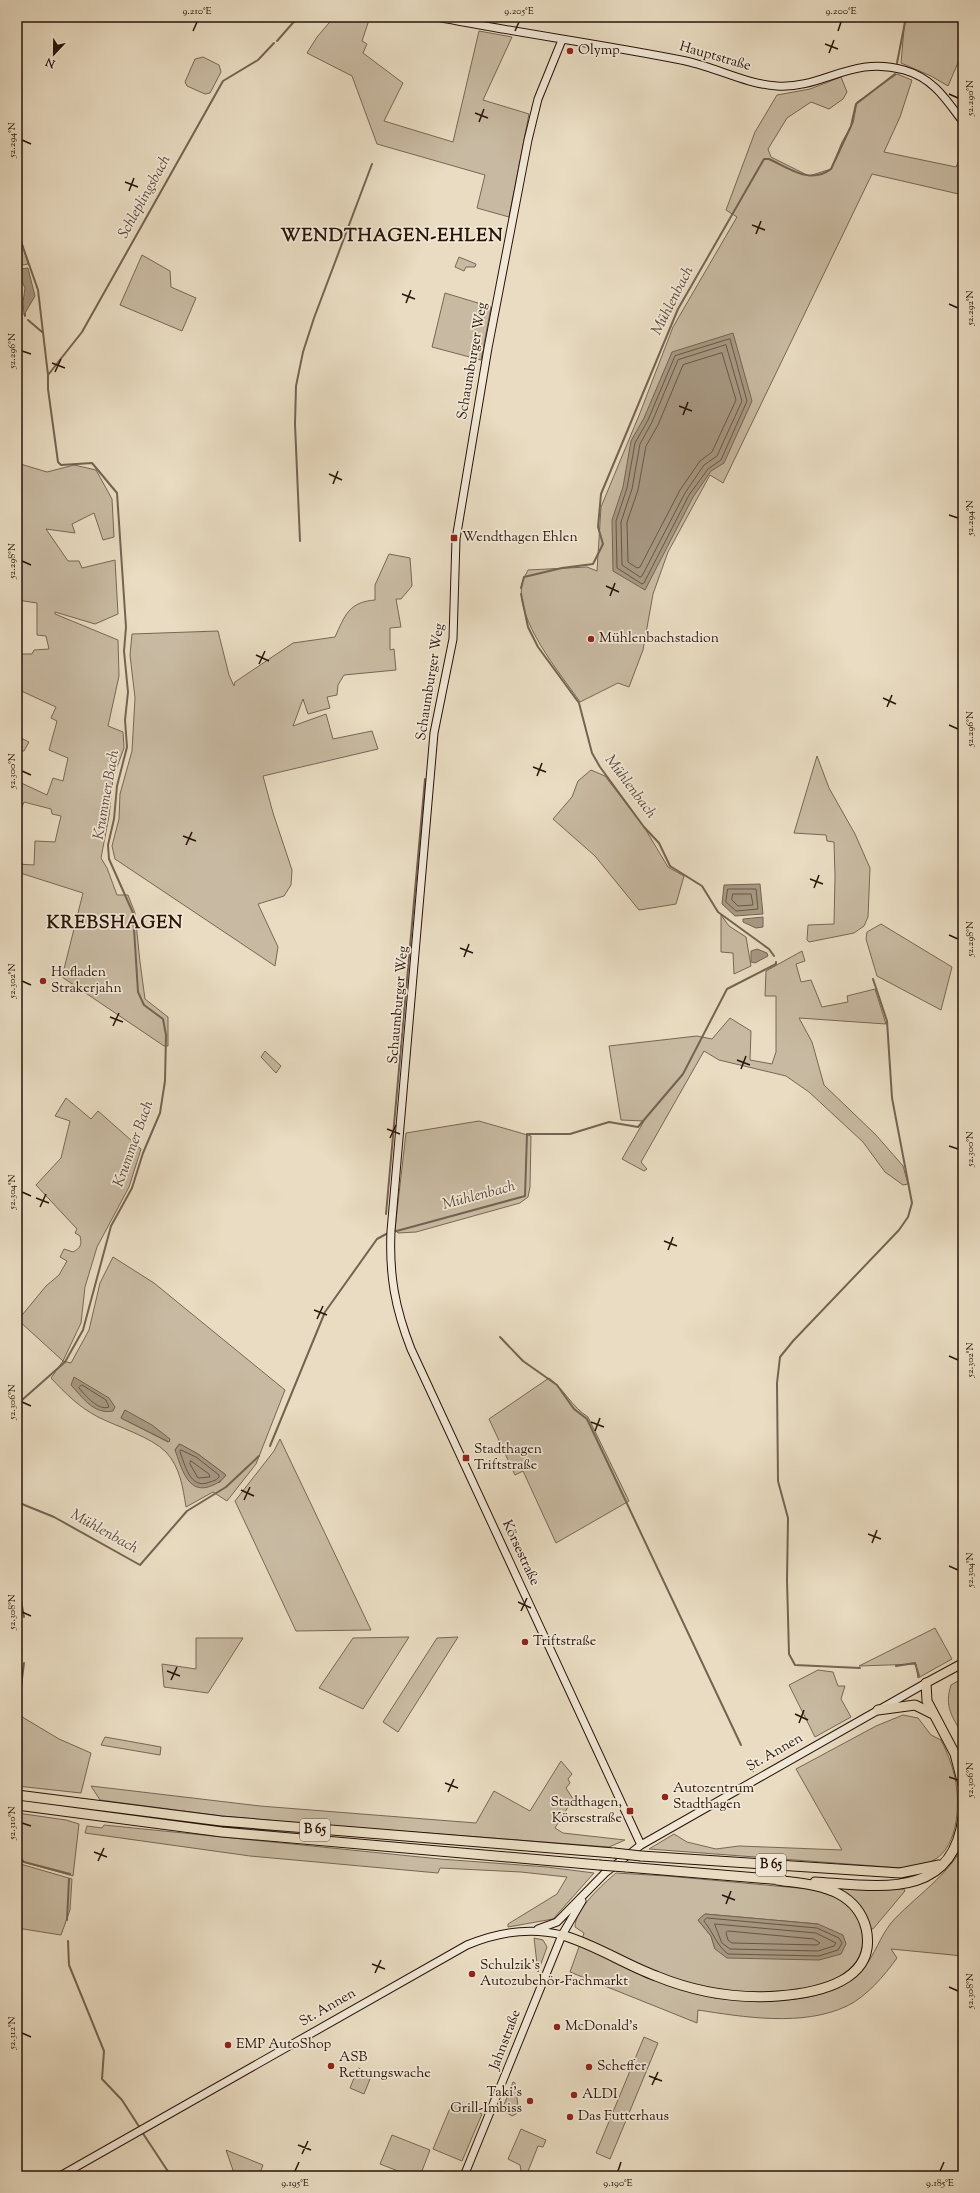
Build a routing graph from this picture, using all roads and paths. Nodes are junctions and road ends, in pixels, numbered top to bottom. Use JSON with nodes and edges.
{"nodes":[{"id":1,"x":438,"y":17,"type":"edge"},
{"id":2,"x":562,"y":40,"type":"junction"},
{"id":3,"x":963,"y":122,"type":"edge"},
{"id":4,"x":390,"y":1267,"type":"joint"},
{"id":5,"x":963,"y":1663,"type":"edge"},
{"id":6,"x":926,"y":1683,"type":"junction"},
{"id":7,"x":878,"y":1710,"type":"junction"},
{"id":8,"x":933,"y":1714,"type":"junction"},
{"id":9,"x":963,"y":1785,"type":"edge"},
{"id":10,"x":17,"y":1795,"type":"edge"},
{"id":11,"x":17,"y":1805,"type":"edge"},
{"id":12,"x":963,"y":1817,"type":"edge"},
{"id":13,"x":641,"y":1845,"type":"junction"},
{"id":14,"x":944,"y":1864,"type":"junction"},
{"id":15,"x":777,"y":1880,"type":"junction"},
{"id":16,"x":588,"y":1891,"type":"junction"},
{"id":17,"x":534,"y":1930,"type":"junction"},
{"id":18,"x":562,"y":1935,"type":"junction"},
{"id":19,"x":60,"y":2176,"type":"edge"},
{"id":20,"x":464,"y":2176,"type":"edge"}],
"edges":[{"from":1,"to":2,"type":"main road","name":"Hauptstraße"},
{"from":2,"to":3,"type":"main road","name":"Hauptstraße"},
{"from":2,"to":4,"type":"main road","name":"Schaumburger Weg"},
{"from":4,"to":13,"type":"main road","name":"Körsestraße"},
{"from":5,"to":6,"type":"main road","name":"St. Annen"},
{"from":6,"to":7,"type":"main road","name":"St. Annen"},
{"from":6,"to":8,"type":"highway"},
{"from":7,"to":8,"type":"highway"},
{"from":7,"to":13,"type":"main road","name":"St. Annen"},
{"from":8,"to":9,"type":"highway"},
{"from":10,"to":14,"type":"highway","number":"B 65","bridge":true},
{"from":11,"to":15,"type":"highway","number":"B 65","bridge":true},
{"from":12,"to":14,"type":"highway","number":"B 65"},
{"from":13,"to":16,"type":"main road","name":"St. Annen"},
{"from":14,"to":15,"type":"highway","number":"B 65"},
{"from":15,"to":18,"type":"highway"},
{"from":16,"to":17,"type":"main road","name":"St. Annen"},
{"from":16,"to":18,"type":"main road","name":"St. Annen"},
{"from":17,"to":18,"type":"main road","name":"St. Annen"},
{"from":17,"to":19,"type":"main road","name":"St. Annen"},
{"from":18,"to":20,"type":"main road","name":"Jahnstraße"}]}
